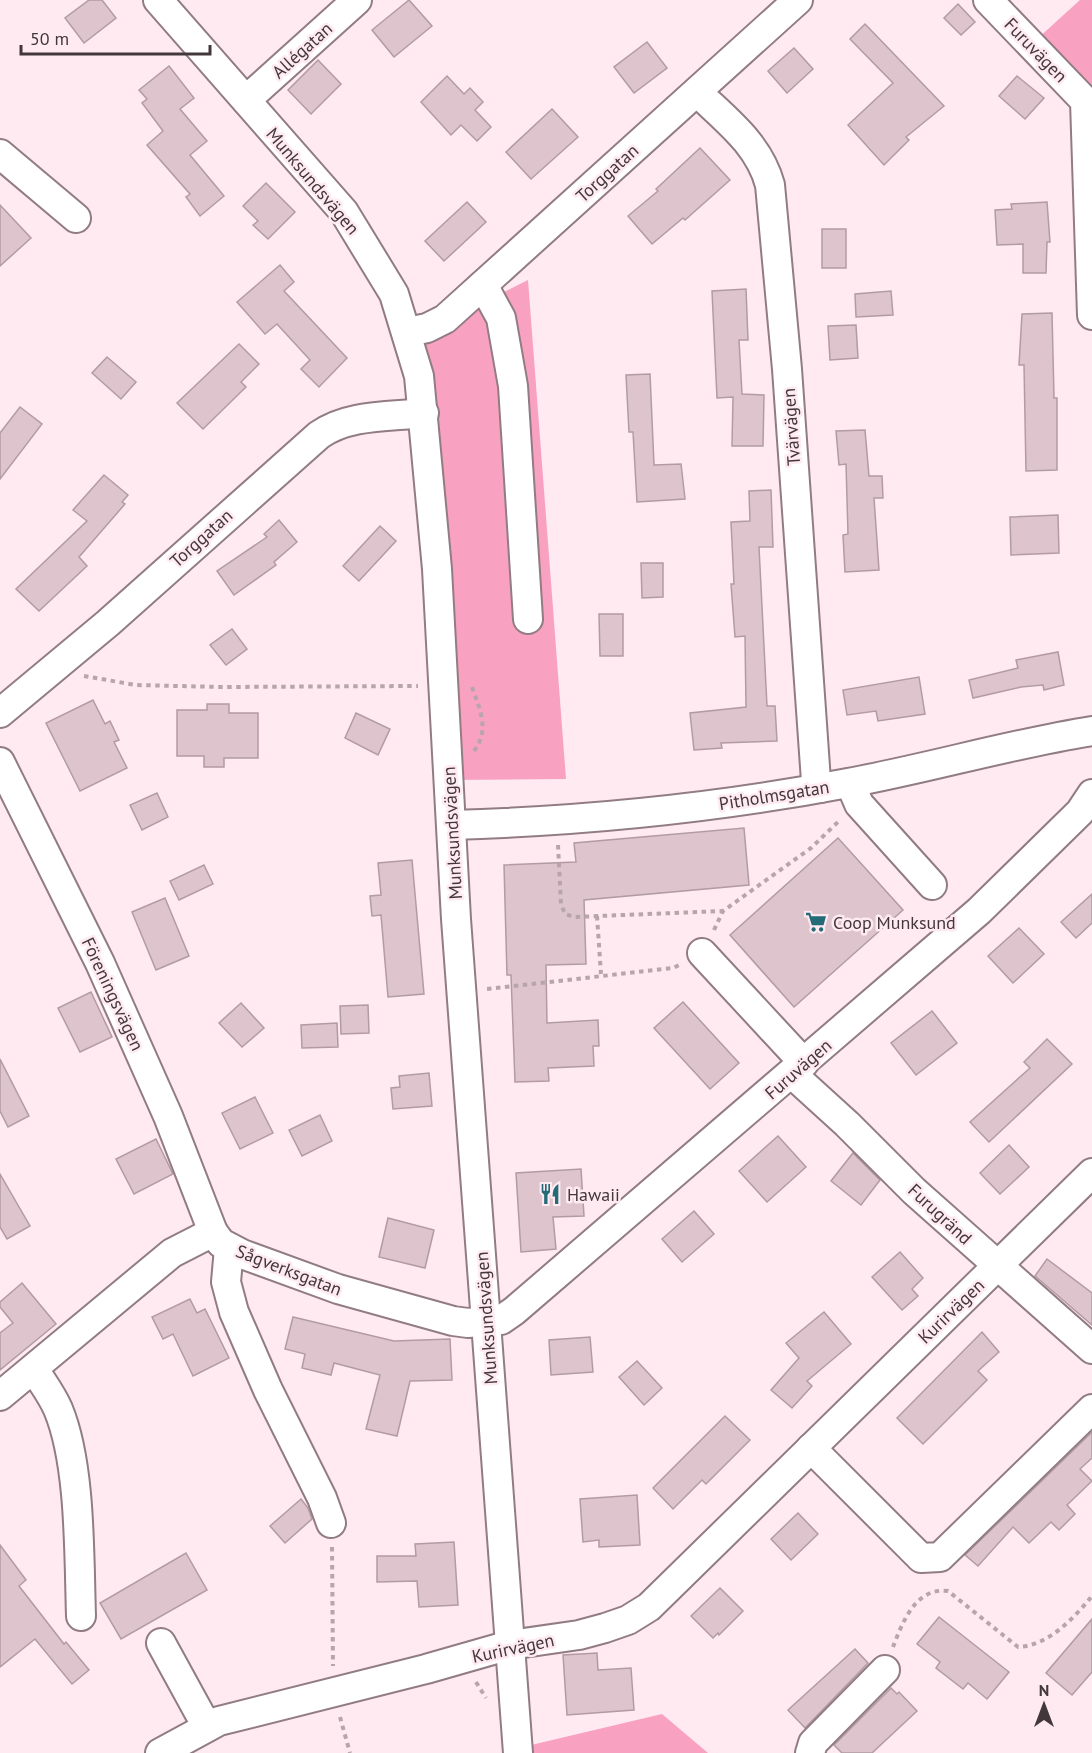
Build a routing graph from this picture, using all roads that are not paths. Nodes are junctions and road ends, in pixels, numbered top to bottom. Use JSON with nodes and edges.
{"nodes":[{"id":1,"x":158,"y":0,"type":"edge"},
{"id":2,"x":357,"y":0,"type":"edge"},
{"id":3,"x":798,"y":0,"type":"edge"},
{"id":4,"x":988,"y":0,"type":"edge"},
{"id":5,"x":697,"y":92,"type":"junction"},
{"id":6,"x":246,"y":100,"type":"junction"},
{"id":7,"x":1088,"y":102,"type":"edge"},
{"id":8,"x":0,"y":154,"type":"edge"},
{"id":9,"x":76,"y":218,"type":"dead end"},
{"id":10,"x":483,"y":285,"type":"junction"},
{"id":11,"x":1092,"y":315,"type":"edge"},
{"id":12,"x":408,"y":332,"type":"junction"},
{"id":13,"x":424,"y":413,"type":"junction"},
{"id":14,"x":528,"y":619,"type":"dead end"},
{"id":15,"x":0,"y":714,"type":"edge"},
{"id":16,"x":1092,"y":731,"type":"edge"},
{"id":17,"x":0,"y":762,"type":"edge"},
{"id":18,"x":820,"y":788,"type":"junction"},
{"id":19,"x":854,"y":793,"type":"junction"},
{"id":20,"x":1092,"y":795,"type":"edge"},
{"id":21,"x":452,"y":825,"type":"junction"},
{"id":22,"x":932,"y":885,"type":"dead end"},
{"id":23,"x":702,"y":953,"type":"road end"},
{"id":24,"x":798,"y":1068,"type":"junction"},
{"id":25,"x":1092,"y":1173,"type":"edge"},
{"id":26,"x":221,"y":1240,"type":"junction"},
{"id":27,"x":996,"y":1266,"type":"junction"},
{"id":28,"x":487,"y":1323,"type":"junction"},
{"id":29,"x":1092,"y":1349,"type":"edge"},
{"id":30,"x":34,"y":1369,"type":"junction"},
{"id":31,"x":0,"y":1396,"type":"edge"},
{"id":32,"x":1092,"y":1408,"type":"edge"},
{"id":33,"x":811,"y":1448,"type":"junction"},
{"id":34,"x":330,"y":1523,"type":"road end"},
{"id":35,"x":81,"y":1616,"type":"dead end"},
{"id":36,"x":161,"y":1643,"type":"dead end"},
{"id":37,"x":510,"y":1645,"type":"junction"},
{"id":38,"x":885,"y":1670,"type":"road end"},
{"id":39,"x":207,"y":1727,"type":"junction"},
{"id":40,"x":160,"y":1753,"type":"edge"},
{"id":41,"x":518,"y":1753,"type":"edge"},
{"id":42,"x":810,"y":1753,"type":"edge"}],
"edges":[{"from":1,"to":6,"type":"street","name":"Munksundsvägen"},
{"from":2,"to":6,"type":"street","name":"Allégatan"},
{"from":3,"to":5,"type":"street","name":"Torggatan"},
{"from":4,"to":7,"type":"street","name":"Furuvägen"},
{"from":5,"to":10,"type":"street","name":"Torggatan"},
{"from":5,"to":18,"type":"street","name":"Tvärvägen"},
{"from":6,"to":12,"type":"street","name":"Munksundsvägen"},
{"from":7,"to":11,"type":"street","name":"Furuvägen"},
{"from":8,"to":9,"type":"street"},
{"from":10,"to":12,"type":"street","name":"Torggatan"},
{"from":10,"to":14,"type":"street"},
{"from":12,"to":13,"type":"street","name":"Munksundsvägen"},
{"from":13,"to":15,"type":"street","name":"Torggatan"},
{"from":13,"to":21,"type":"street","name":"Munksundsvägen"},
{"from":16,"to":19,"type":"street","name":"Pitholmsgatan"},
{"from":17,"to":26,"type":"street","name":"Föreningsvägen"},
{"from":18,"to":19,"type":"street","name":"Pitholmsgatan"},
{"from":18,"to":21,"type":"street","name":"Pitholmsgatan"},
{"from":19,"to":22,"type":"street"},
{"from":20,"to":24,"type":"street","name":"Furuvägen"},
{"from":21,"to":28,"type":"street","name":"Munksundsvägen"},
{"from":23,"to":24,"type":"street","name":"Furugränd"},
{"from":24,"to":27,"type":"street","name":"Furugränd"},
{"from":24,"to":28,"type":"street","name":"Furuvägen"},
{"from":25,"to":27,"type":"street","name":"Kurirvägen"},
{"from":26,"to":28,"type":"street","name":"Sågverksgatan"},
{"from":26,"to":30,"type":"street"},
{"from":26,"to":34,"type":"street"},
{"from":27,"to":29,"type":"street","name":"Furugränd"},
{"from":27,"to":33,"type":"street","name":"Kurirvägen"},
{"from":28,"to":37,"type":"street","name":"Munksundsvägen"},
{"from":30,"to":31,"type":"street"},
{"from":30,"to":35,"type":"street"},
{"from":32,"to":33,"type":"street"},
{"from":33,"to":37,"type":"street","name":"Kurirvägen"},
{"from":36,"to":39,"type":"street"},
{"from":37,"to":39,"type":"street","name":"Kurirvägen"},
{"from":37,"to":41,"type":"street","name":"Munksundsvägen"},
{"from":38,"to":42,"type":"street"},
{"from":39,"to":40,"type":"street","name":"Kurirvägen"}]}
